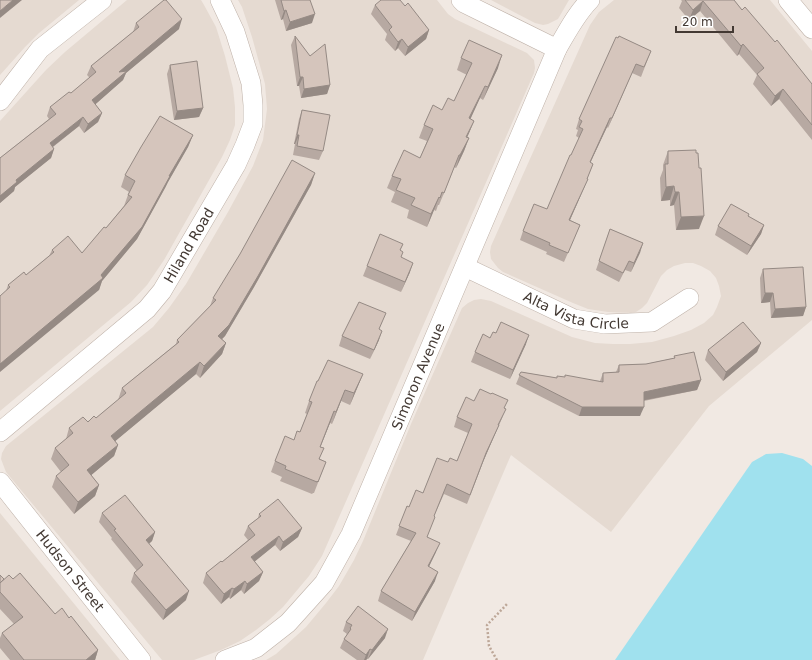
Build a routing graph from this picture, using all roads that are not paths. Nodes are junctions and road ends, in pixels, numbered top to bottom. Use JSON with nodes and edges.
{"nodes":[{"id":1,"x":102,"y":0,"type":"edge"},
{"id":2,"x":220,"y":0,"type":"edge"},
{"id":3,"x":461,"y":0,"type":"edge"},
{"id":4,"x":590,"y":0,"type":"edge"},
{"id":5,"x":788,"y":0,"type":"edge"},
{"id":6,"x":812,"y":29,"type":"edge"},
{"id":7,"x":557,"y":49,"type":"junction"},
{"id":8,"x":0,"y":101,"type":"edge"},
{"id":9,"x":465,"y":267,"type":"junction"},
{"id":10,"x":689,"y":298,"type":"dead end"},
{"id":11,"x":0,"y":432,"type":"edge"},
{"id":12,"x":0,"y":482,"type":"edge"},
{"id":13,"x":141,"y":660,"type":"edge"},
{"id":14,"x":225,"y":660,"type":"edge"}],
"edges":[{"from":1,"to":8,"type":"street"},
{"from":2,"to":11,"type":"street","name":"Hiland Road"},
{"from":3,"to":7,"type":"street"},
{"from":4,"to":7,"type":"street","name":"Simoron Avenue"},
{"from":5,"to":6,"type":"street"},
{"from":7,"to":9,"type":"street","name":"Simoron Avenue"},
{"from":9,"to":10,"type":"street","name":"Alta Vista Circle"},
{"from":9,"to":14,"type":"street","name":"Simoron Avenue"},
{"from":12,"to":13,"type":"street","name":"Hudson Street"}]}
